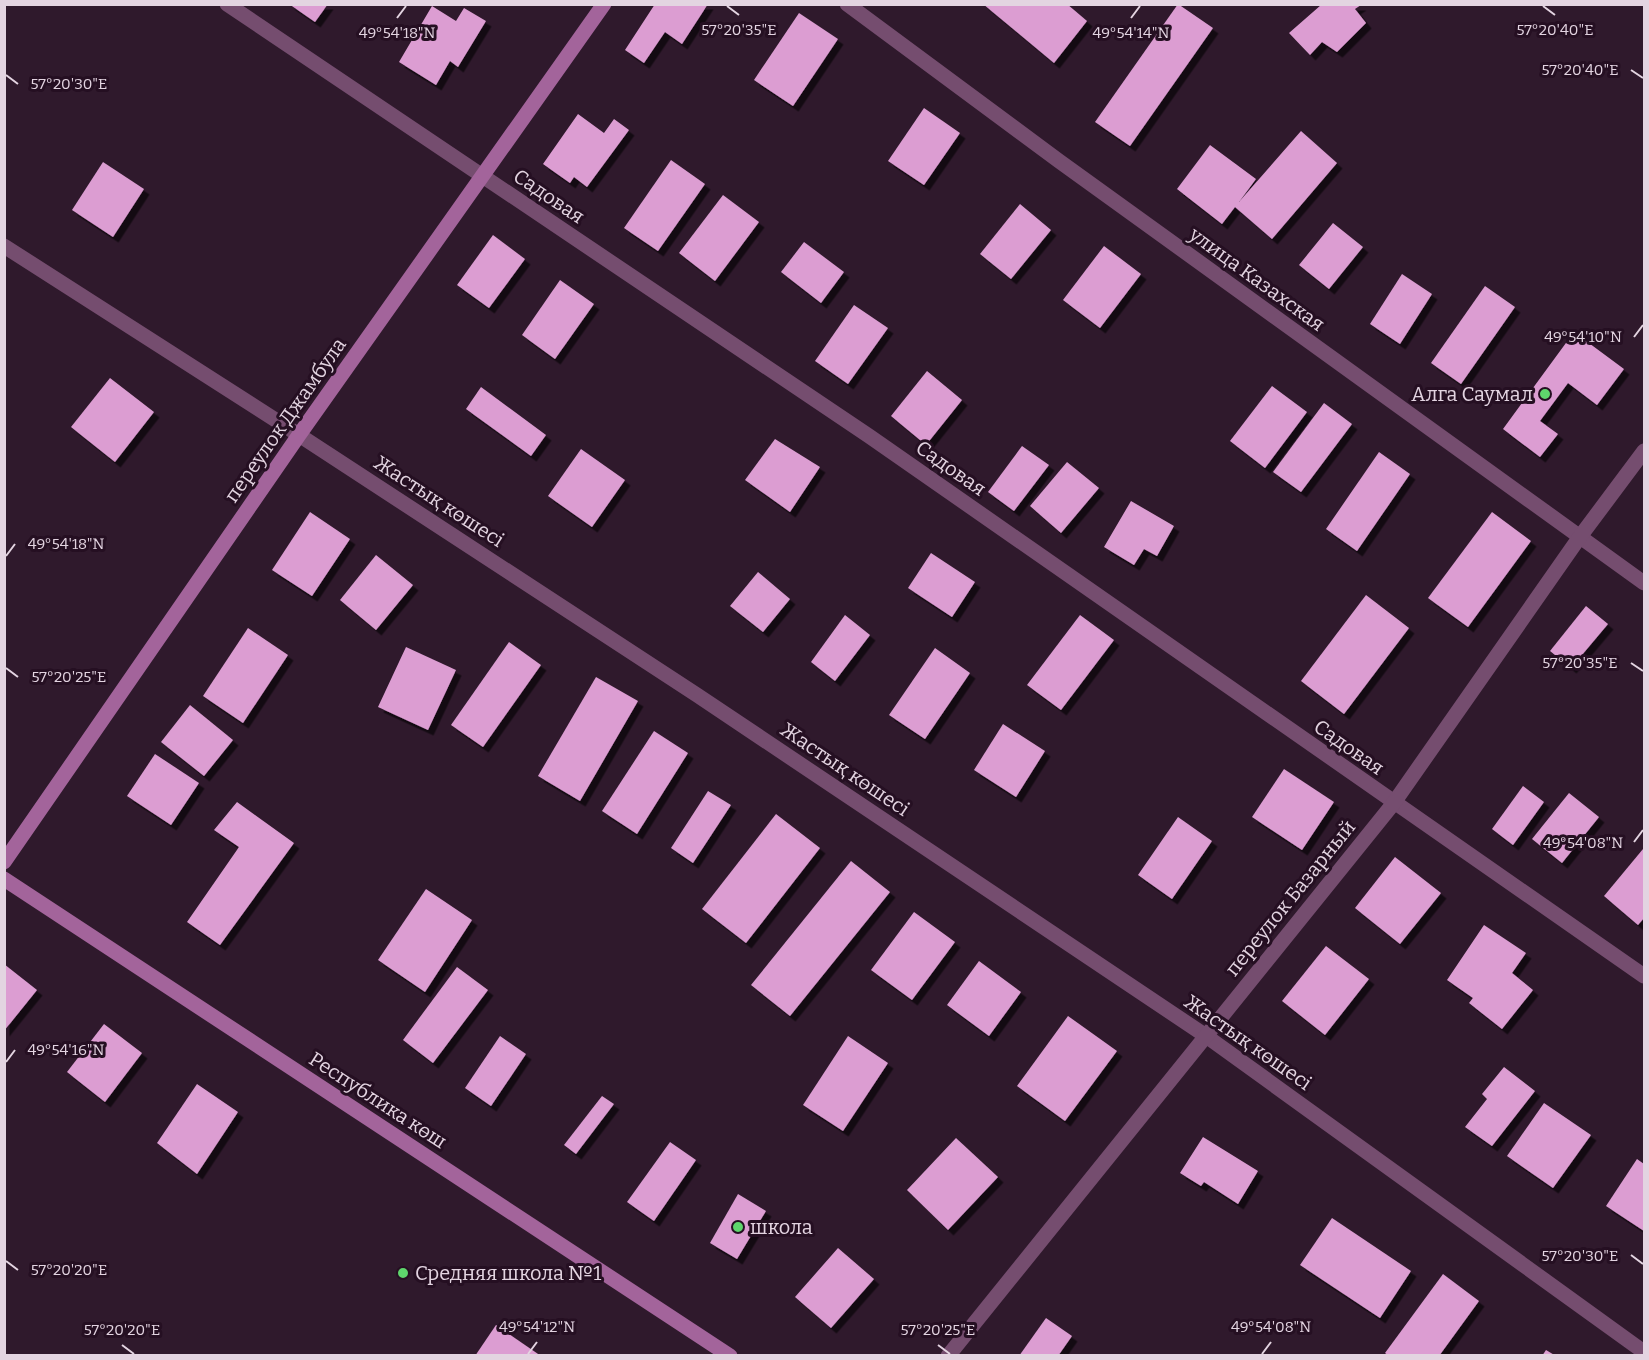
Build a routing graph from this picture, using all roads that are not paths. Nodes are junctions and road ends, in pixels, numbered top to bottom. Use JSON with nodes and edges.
{"nodes":[{"id":1,"x":228,"y":4,"type":"edge"},
{"id":2,"x":604,"y":4,"type":"edge"},
{"id":3,"x":847,"y":4,"type":"edge"},
{"id":4,"x":481,"y":176,"type":"junction"},
{"id":5,"x":4,"y":246,"type":"edge"},
{"id":6,"x":299,"y":435,"type":"junction"},
{"id":7,"x":1644,"y":451,"type":"edge"},
{"id":8,"x":1579,"y":538,"type":"junction"},
{"id":9,"x":1644,"y":583,"type":"edge"},
{"id":10,"x":1393,"y":804,"type":"junction"},
{"id":11,"x":4,"y":862,"type":"edge"},
{"id":12,"x":4,"y":879,"type":"edge"},
{"id":13,"x":1644,"y":976,"type":"edge"},
{"id":14,"x":1206,"y":1036,"type":"junction"},
{"id":15,"x":1644,"y":1352,"type":"edge"},
{"id":16,"x":730,"y":1356,"type":"edge"},
{"id":17,"x":948,"y":1356,"type":"edge"}],
"edges":[{"from":1,"to":4,"type":"street","name":"Садовая"},
{"from":2,"to":4,"type":"street","name":"переулок Джамбула"},
{"from":3,"to":8,"type":"street","name":"улица Казахская"},
{"from":4,"to":6,"type":"street","name":"переулок Джамбула"},
{"from":4,"to":10,"type":"street","name":"Садовая"},
{"from":5,"to":6,"type":"street","name":"Жастық көшесі"},
{"from":6,"to":11,"type":"street","name":"переулок Джамбула"},
{"from":6,"to":14,"type":"street","name":"Жастық көшесі"},
{"from":7,"to":8,"type":"street","name":"переулок Базарный"},
{"from":8,"to":9,"type":"street","name":"улица Казахская"},
{"from":8,"to":10,"type":"street","name":"переулок Базарный"},
{"from":10,"to":13,"type":"street","name":"Садовая"},
{"from":10,"to":14,"type":"street","name":"переулок Базарный"},
{"from":12,"to":16,"type":"street","name":"Республика көш"},
{"from":14,"to":15,"type":"street","name":"Жастық көшесі"},
{"from":14,"to":17,"type":"street","name":"переулок Базарный"}]}
